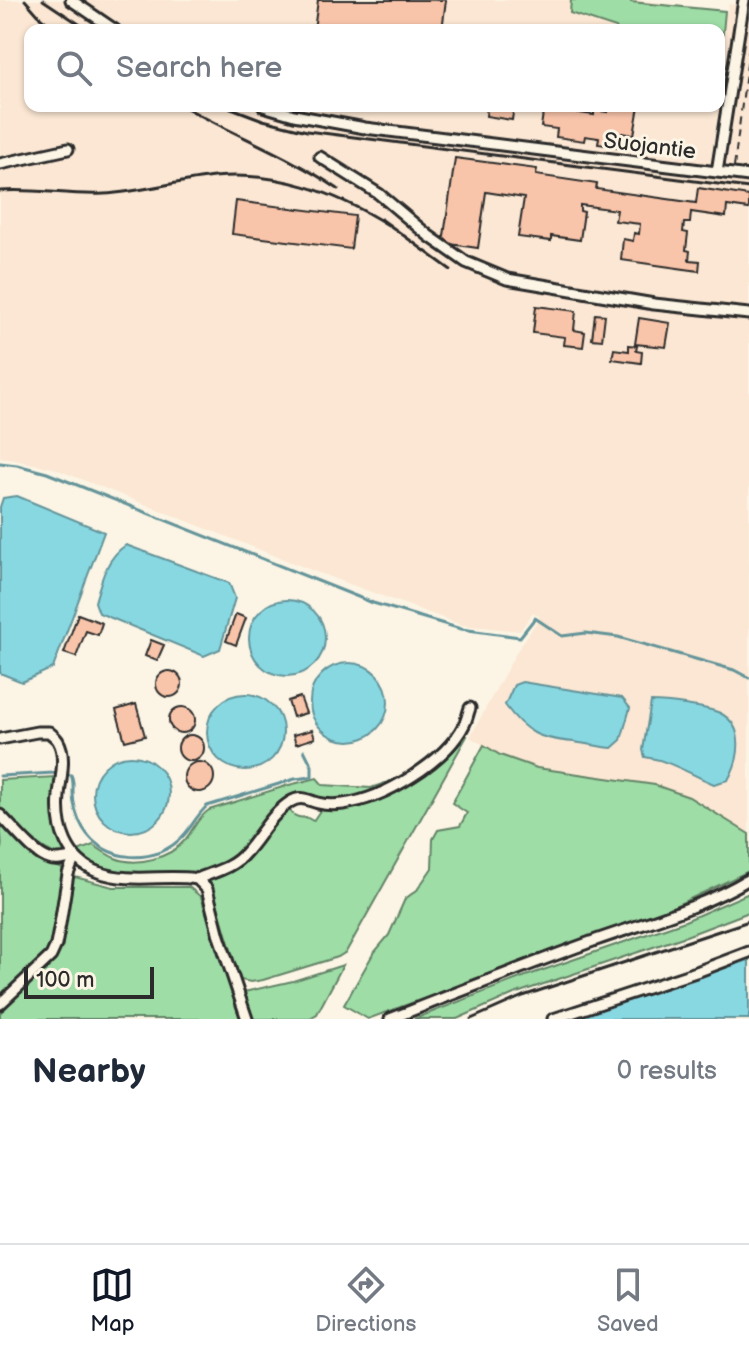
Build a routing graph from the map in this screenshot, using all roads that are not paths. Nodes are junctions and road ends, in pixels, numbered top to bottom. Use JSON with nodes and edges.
{"nodes":[{"id":1,"x":71,"y":0,"type":"edge"},
{"id":2,"x":745,"y":6,"type":"edge"},
{"id":3,"x":106,"y":24,"type":"edge"},
{"id":4,"x":284,"y":112,"type":"edge"},
{"id":5,"x":68,"y":149,"type":"dead end"},
{"id":6,"x":320,"y":157,"type":"dead end"},
{"id":7,"x":0,"y":164,"type":"edge"},
{"id":8,"x":717,"y":172,"type":"junction"},
{"id":9,"x":749,"y":176,"type":"edge"},
{"id":10,"x":749,"y":314,"type":"edge"},
{"id":11,"x":470,"y":708,"type":"dead end"},
{"id":12,"x":0,"y":739,"type":"edge"},
{"id":13,"x":0,"y":815,"type":"edge"},
{"id":14,"x":75,"y":857,"type":"junction"},
{"id":15,"x":197,"y":879,"type":"junction"},
{"id":16,"x":749,"y":879,"type":"edge"},
{"id":17,"x":749,"y":952,"type":"edge"},
{"id":18,"x":0,"y":1004,"type":"edge"},
{"id":19,"x":247,"y":1019,"type":"edge"},
{"id":20,"x":390,"y":1019,"type":"edge"},
{"id":21,"x":553,"y":1019,"type":"edge"}],
"edges":[{"from":1,"to":3,"type":"lane"},
{"from":2,"to":8,"type":"lane"},
{"from":4,"to":8,"type":"lane","name":"Suojantie"},
{"from":5,"to":7,"type":"lane"},
{"from":6,"to":10,"type":"lane"},
{"from":8,"to":9,"type":"lane","name":"Suojantie"},
{"from":11,"to":15,"type":"lane"},
{"from":12,"to":14,"type":"lane"},
{"from":13,"to":14,"type":"lane"},
{"from":14,"to":15,"type":"lane"},
{"from":14,"to":18,"type":"lane"},
{"from":15,"to":19,"type":"lane"},
{"from":16,"to":20,"type":"lane"},
{"from":17,"to":21,"type":"lane"}]}
